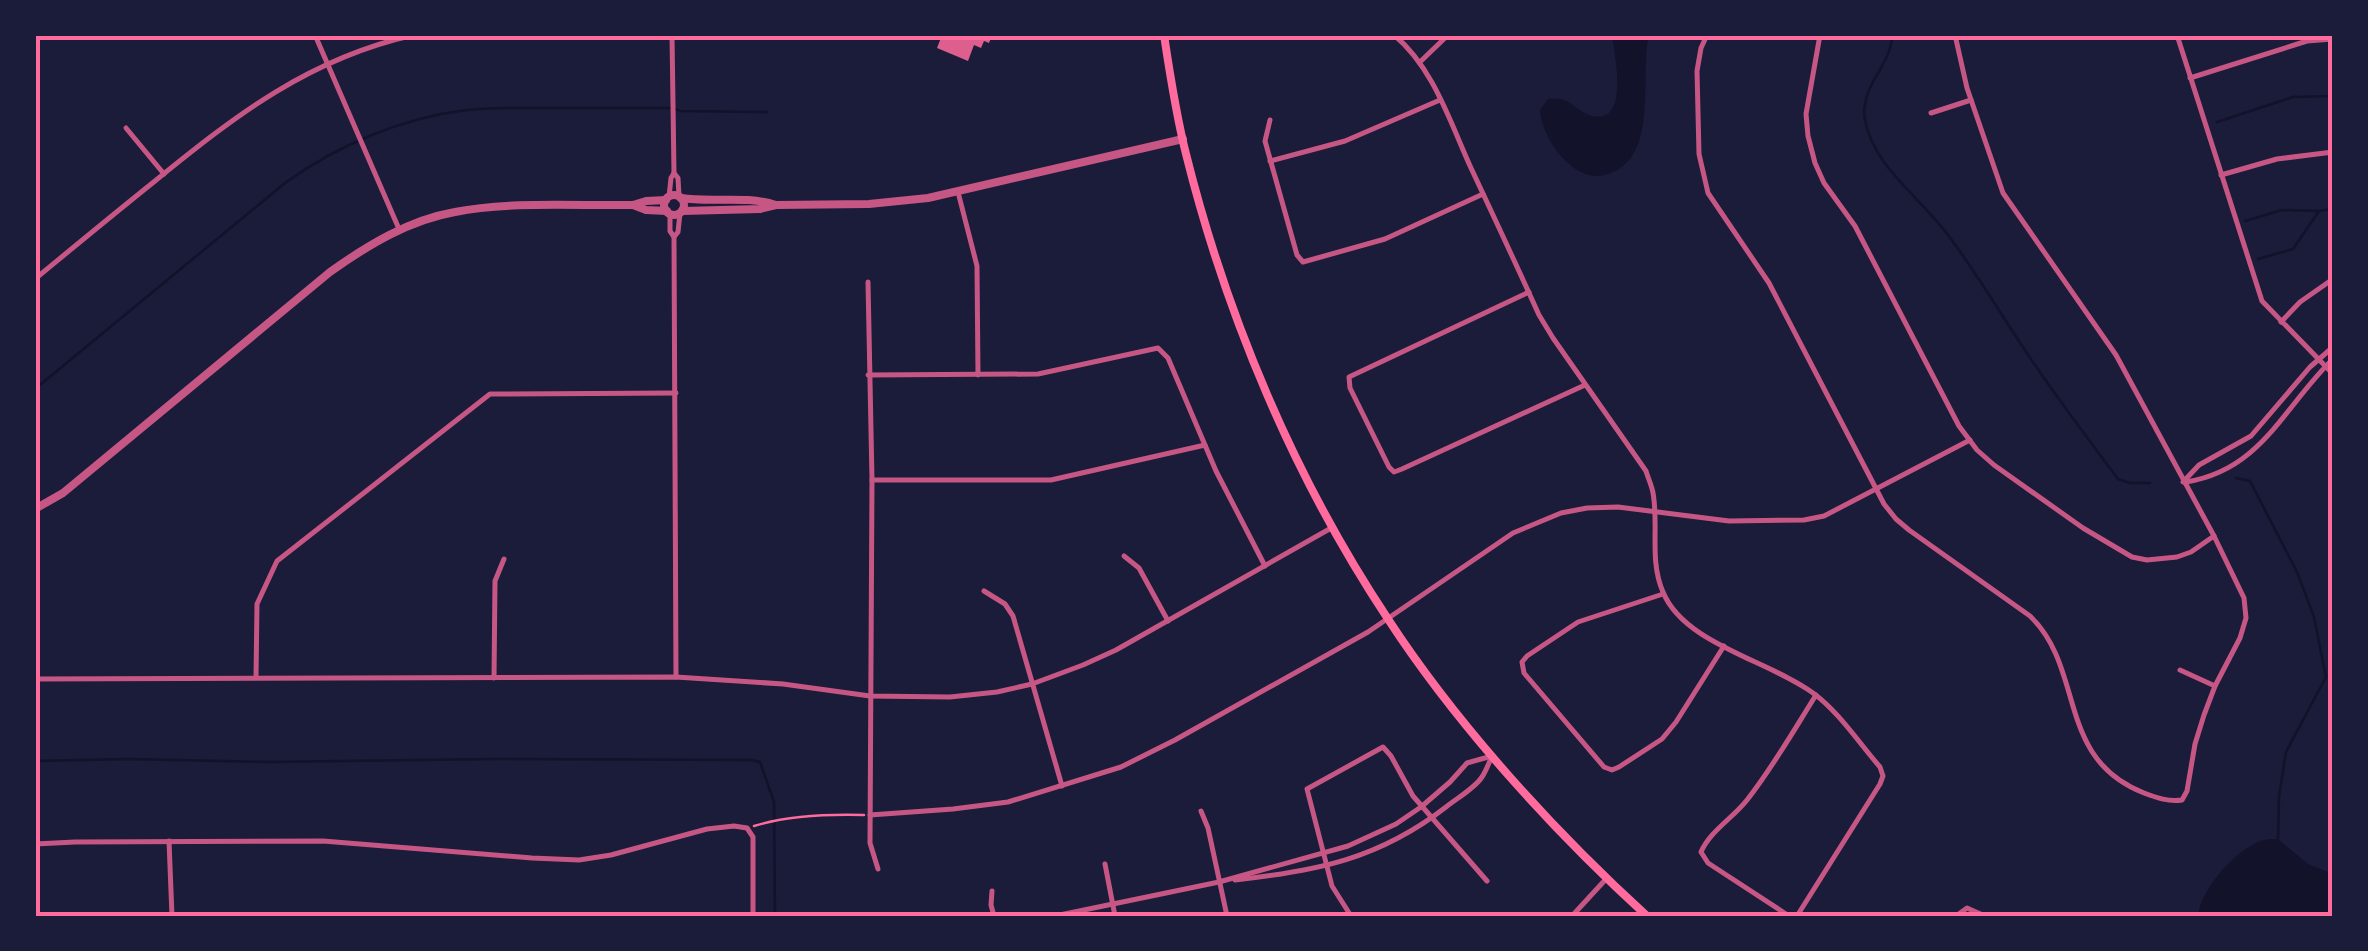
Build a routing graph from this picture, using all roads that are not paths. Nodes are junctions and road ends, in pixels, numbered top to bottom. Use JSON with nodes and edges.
{"nodes":[{"id":1,"x":315,"y":35,"type":"edge"},
{"id":2,"x":414,"y":35,"type":"edge"},
{"id":3,"x":672,"y":35,"type":"edge"},
{"id":4,"x":1164,"y":35,"type":"edge"},
{"id":5,"x":1394,"y":35,"type":"edge"},
{"id":6,"x":1448,"y":35,"type":"edge"},
{"id":7,"x":1708,"y":35,"type":"edge"},
{"id":8,"x":1820,"y":35,"type":"edge"},
{"id":9,"x":1954,"y":35,"type":"edge"},
{"id":10,"x":2177,"y":35,"type":"edge"},
{"id":11,"x":2333,"y":39,"type":"edge"},
{"id":12,"x":1420,"y":62,"type":"junction"},
{"id":13,"x":327,"y":63,"type":"junction"},
{"id":14,"x":2190,"y":78,"type":"junction"},
{"id":15,"x":1440,"y":100,"type":"junction"},
{"id":16,"x":1972,"y":100,"type":"junction"},
{"id":17,"x":1931,"y":113,"type":"dead end"},
{"id":18,"x":1270,"y":120,"type":"dead end"},
{"id":19,"x":126,"y":128,"type":"dead end"},
{"id":20,"x":1183,"y":139,"type":"junction"},
{"id":21,"x":2333,"y":152,"type":"edge"},
{"id":22,"x":1270,"y":161,"type":"junction"},
{"id":23,"x":674,"y":173,"type":"junction"},
{"id":24,"x":164,"y":174,"type":"junction"},
{"id":25,"x":2221,"y":175,"type":"junction"},
{"id":26,"x":958,"y":192,"type":"junction"},
{"id":27,"x":1483,"y":194,"type":"junction"},
{"id":28,"x":680,"y":197,"type":"junction"},
{"id":29,"x":667,"y":198,"type":"junction"},
{"id":30,"x":776,"y":205,"type":"junction"},
{"id":31,"x":633,"y":206,"type":"junction"},
{"id":32,"x":675,"y":212,"type":"junction"},
{"id":33,"x":399,"y":230,"type":"junction"},
{"id":34,"x":35,"y":278,"type":"edge"},
{"id":35,"x":2333,"y":279,"type":"edge"},
{"id":36,"x":868,"y":282,"type":"dead end"},
{"id":37,"x":1529,"y":292,"type":"junction"},
{"id":38,"x":2281,"y":322,"type":"junction"},
{"id":39,"x":2333,"y":347,"type":"edge"},
{"id":40,"x":2333,"y":359,"type":"edge"},
{"id":41,"x":2318,"y":360,"type":"junction"},
{"id":42,"x":2326,"y":366,"type":"junction"},
{"id":43,"x":2333,"y":374,"type":"edge"},
{"id":44,"x":868,"y":375,"type":"junction"},
{"id":45,"x":978,"y":375,"type":"junction"},
{"id":46,"x":1585,"y":385,"type":"junction"},
{"id":47,"x":676,"y":393,"type":"junction"},
{"id":48,"x":1970,"y":440,"type":"junction"},
{"id":49,"x":1204,"y":445,"type":"junction"},
{"id":50,"x":872,"y":480,"type":"junction"},
{"id":51,"x":2184,"y":482,"type":"junction"},
{"id":52,"x":1876,"y":488,"type":"junction"},
{"id":53,"x":35,"y":510,"type":"edge"},
{"id":54,"x":1654,"y":511,"type":"junction"},
{"id":55,"x":1333,"y":527,"type":"junction"},
{"id":56,"x":2214,"y":536,"type":"junction"},
{"id":57,"x":1124,"y":556,"type":"dead end"},
{"id":58,"x":504,"y":559,"type":"dead end"},
{"id":59,"x":1265,"y":566,"type":"junction"},
{"id":60,"x":984,"y":591,"type":"dead end"},
{"id":61,"x":1664,"y":594,"type":"junction"},
{"id":62,"x":1387,"y":618,"type":"junction"},
{"id":63,"x":1168,"y":621,"type":"junction"},
{"id":64,"x":1724,"y":646,"type":"junction"},
{"id":65,"x":2180,"y":670,"type":"dead end"},
{"id":66,"x":676,"y":677,"type":"junction"},
{"id":67,"x":256,"y":678,"type":"junction"},
{"id":68,"x":494,"y":678,"type":"junction"},
{"id":69,"x":35,"y":680,"type":"edge"},
{"id":70,"x":1032,"y":684,"type":"junction"},
{"id":71,"x":2215,"y":686,"type":"junction"},
{"id":72,"x":1816,"y":695,"type":"junction"},
{"id":73,"x":870,"y":696,"type":"junction"},
{"id":74,"x":1492,"y":756,"type":"junction"},
{"id":75,"x":1062,"y":786,"type":"junction"},
{"id":76,"x":1201,"y":811,"type":"dead end"},
{"id":77,"x":1426,"y":813,"type":"junction"},
{"id":78,"x":870,"y":815,"type":"junction"},
{"id":79,"x":168,"y":842,"type":"junction"},
{"id":80,"x":35,"y":844,"type":"edge"},
{"id":81,"x":1322,"y":853,"type":"junction"},
{"id":82,"x":1106,"y":864,"type":"dead end"},
{"id":83,"x":1326,"y":867,"type":"junction"},
{"id":84,"x":878,"y":869,"type":"dead end"},
{"id":85,"x":1606,"y":878,"type":"junction"},
{"id":86,"x":1220,"y":882,"type":"junction"},
{"id":87,"x":1487,"y":882,"type":"dead end"},
{"id":88,"x":992,"y":891,"type":"dead end"},
{"id":89,"x":1112,"y":905,"type":"junction"},
{"id":90,"x":172,"y":916,"type":"edge"},
{"id":91,"x":753,"y":916,"type":"edge"},
{"id":92,"x":994,"y":916,"type":"edge"},
{"id":93,"x":1055,"y":916,"type":"edge"},
{"id":94,"x":1115,"y":916,"type":"edge"},
{"id":95,"x":1227,"y":916,"type":"edge"},
{"id":96,"x":1352,"y":916,"type":"edge"},
{"id":97,"x":1572,"y":916,"type":"edge"},
{"id":98,"x":1647,"y":916,"type":"edge"},
{"id":99,"x":1789,"y":916,"type":"edge"},
{"id":100,"x":1796,"y":916,"type":"edge"},
{"id":101,"x":1956,"y":916,"type":"edge"},
{"id":102,"x":1985,"y":916,"type":"edge"}],
"edges":[{"from":1,"to":13,"type":"street"},
{"from":2,"to":13,"type":"street"},
{"from":3,"to":23,"type":"street"},
{"from":4,"to":20,"type":"main road"},
{"from":5,"to":12,"type":"street"},
{"from":6,"to":12,"type":"street"},
{"from":7,"to":52,"type":"street"},
{"from":8,"to":48,"type":"street"},
{"from":9,"to":16,"type":"street"},
{"from":10,"to":14,"type":"street"},
{"from":11,"to":14,"type":"street"},
{"from":12,"to":15,"type":"street"},
{"from":13,"to":24,"type":"street"},
{"from":13,"to":33,"type":"street"},
{"from":14,"to":25,"type":"street"},
{"from":15,"to":22,"type":"street"},
{"from":15,"to":27,"type":"street"},
{"from":16,"to":17,"type":"street"},
{"from":16,"to":51,"type":"street"},
{"from":18,"to":22,"type":"street"},
{"from":19,"to":24,"type":"street"},
{"from":20,"to":26,"type":"street"},
{"from":20,"to":55,"type":"main road"},
{"from":21,"to":25,"type":"street"},
{"from":22,"to":27,"type":"street"},
{"from":23,"to":28,"type":"street"},
{"from":23,"to":29,"type":"street"},
{"from":24,"to":34,"type":"street"},
{"from":25,"to":38,"type":"street"},
{"from":26,"to":30,"type":"street"},
{"from":26,"to":45,"type":"street"},
{"from":27,"to":37,"type":"street"},
{"from":28,"to":29,"type":"street"},
{"from":28,"to":30,"type":"street"},
{"from":28,"to":32,"type":"street"},
{"from":29,"to":31,"type":"street"},
{"from":29,"to":32,"type":"street"},
{"from":30,"to":32,"type":"street"},
{"from":31,"to":32,"type":"street"},
{"from":31,"to":33,"type":"street"},
{"from":32,"to":47,"type":"street"},
{"from":33,"to":53,"type":"street"},
{"from":35,"to":38,"type":"street"},
{"from":36,"to":44,"type":"street"},
{"from":37,"to":46,"type":"street"},
{"from":37,"to":46,"type":"street"},
{"from":38,"to":41,"type":"street"},
{"from":39,"to":41,"type":"street"},
{"from":40,"to":42,"type":"street"},
{"from":41,"to":42,"type":"street"},
{"from":41,"to":51,"type":"street"},
{"from":42,"to":43,"type":"street"},
{"from":42,"to":51,"type":"street"},
{"from":44,"to":45,"type":"street"},
{"from":44,"to":50,"type":"street"},
{"from":45,"to":49,"type":"street"},
{"from":46,"to":54,"type":"street"},
{"from":47,"to":66,"type":"street"},
{"from":47,"to":67,"type":"street"},
{"from":48,"to":52,"type":"street"},
{"from":48,"to":56,"type":"street"},
{"from":49,"to":50,"type":"street"},
{"from":49,"to":59,"type":"street"},
{"from":50,"to":73,"type":"street"},
{"from":51,"to":56,"type":"street"},
{"from":52,"to":54,"type":"street"},
{"from":52,"to":71,"type":"street"},
{"from":54,"to":61,"type":"street"},
{"from":54,"to":62,"type":"street"},
{"from":55,"to":59,"type":"street"},
{"from":55,"to":62,"type":"main road"},
{"from":56,"to":71,"type":"street"},
{"from":57,"to":63,"type":"street"},
{"from":58,"to":68,"type":"street"},
{"from":59,"to":63,"type":"street"},
{"from":60,"to":70,"type":"street"},
{"from":61,"to":64,"type":"street"},
{"from":61,"to":64,"type":"street"},
{"from":62,"to":74,"type":"main road"},
{"from":62,"to":75,"type":"street"},
{"from":63,"to":70,"type":"street"},
{"from":64,"to":72,"type":"street"},
{"from":65,"to":71,"type":"street"},
{"from":66,"to":68,"type":"street"},
{"from":66,"to":73,"type":"street"},
{"from":67,"to":68,"type":"street"},
{"from":67,"to":69,"type":"street"},
{"from":70,"to":73,"type":"street"},
{"from":70,"to":75,"type":"street"},
{"from":72,"to":99,"type":"street"},
{"from":72,"to":100,"type":"street"},
{"from":73,"to":78,"type":"street"},
{"from":74,"to":77,"type":"street"},
{"from":74,"to":77,"type":"street"},
{"from":74,"to":85,"type":"main road"},
{"from":75,"to":78,"type":"street"},
{"from":76,"to":86,"type":"street"},
{"from":77,"to":81,"type":"street"},
{"from":77,"to":81,"type":"street"},
{"from":77,"to":83,"type":"street"},
{"from":77,"to":87,"type":"street"},
{"from":78,"to":84,"type":"street"},
{"from":79,"to":80,"type":"street"},
{"from":79,"to":90,"type":"street"},
{"from":79,"to":91,"type":"street"},
{"from":81,"to":83,"type":"street"},
{"from":81,"to":86,"type":"street"},
{"from":82,"to":89,"type":"street"},
{"from":83,"to":86,"type":"street"},
{"from":83,"to":96,"type":"street"},
{"from":85,"to":97,"type":"street"},
{"from":85,"to":98,"type":"main road"},
{"from":86,"to":89,"type":"street"},
{"from":86,"to":95,"type":"street"},
{"from":88,"to":92,"type":"street"},
{"from":89,"to":93,"type":"street"},
{"from":89,"to":94,"type":"street"},
{"from":101,"to":102,"type":"street"}]}
